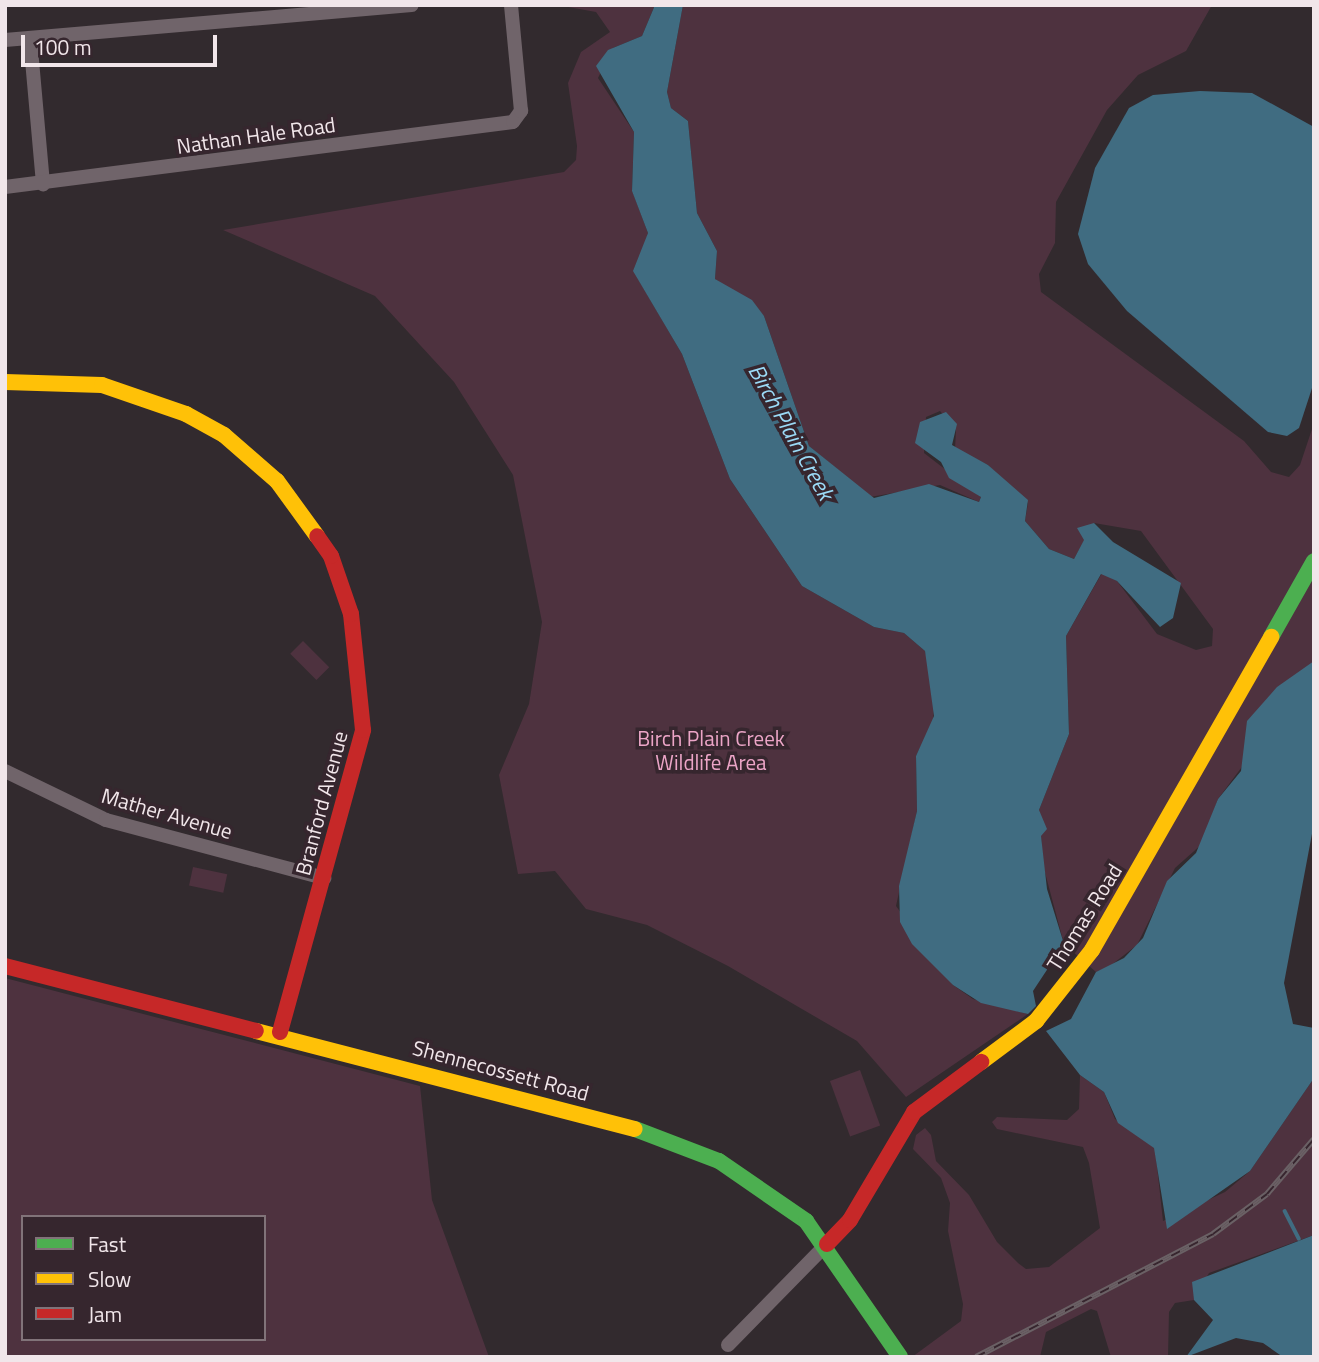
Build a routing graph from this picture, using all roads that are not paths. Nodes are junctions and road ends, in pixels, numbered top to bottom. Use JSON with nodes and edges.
{"nodes":[{"id":1,"x":411,"y":5,"type":"edge"},
{"id":2,"x":511,"y":5,"type":"edge"},
{"id":3,"x":30,"y":38,"type":"junction"},
{"id":4,"x":5,"y":40,"type":"edge"},
{"id":5,"x":43,"y":184,"type":"junction"},
{"id":6,"x":5,"y":187,"type":"edge"},
{"id":7,"x":5,"y":382,"type":"edge"},
{"id":8,"x":1314,"y":561,"type":"edge"},
{"id":9,"x":5,"y":771,"type":"edge"},
{"id":10,"x":324,"y":878,"type":"junction"},
{"id":11,"x":5,"y":965,"type":"edge"},
{"id":12,"x":280,"y":1032,"type":"junction"},
{"id":13,"x":827,"y":1244,"type":"junction"},
{"id":14,"x":728,"y":1346,"type":"dead end"},
{"id":15,"x":900,"y":1357,"type":"edge"}],
"edges":[{"from":1,"to":3,"type":"street"},
{"from":2,"to":5,"type":"street","name":"Nathan Hale Road"},
{"from":3,"to":4,"type":"street"},
{"from":3,"to":5,"type":"street"},
{"from":5,"to":6,"type":"street","name":"Nathan Hale Road"},
{"from":7,"to":10,"type":"street","name":"Branford Avenue"},
{"from":8,"to":13,"type":"street","name":"Thomas Road"},
{"from":9,"to":10,"type":"street","name":"Mather Avenue"},
{"from":10,"to":12,"type":"street","name":"Branford Avenue"},
{"from":11,"to":12,"type":"street","name":"Shennecossett Road"},
{"from":12,"to":13,"type":"street","name":"Shennecossett Road"},
{"from":13,"to":14,"type":"street"},
{"from":13,"to":15,"type":"street","name":"Shennecossett Road"}]}
